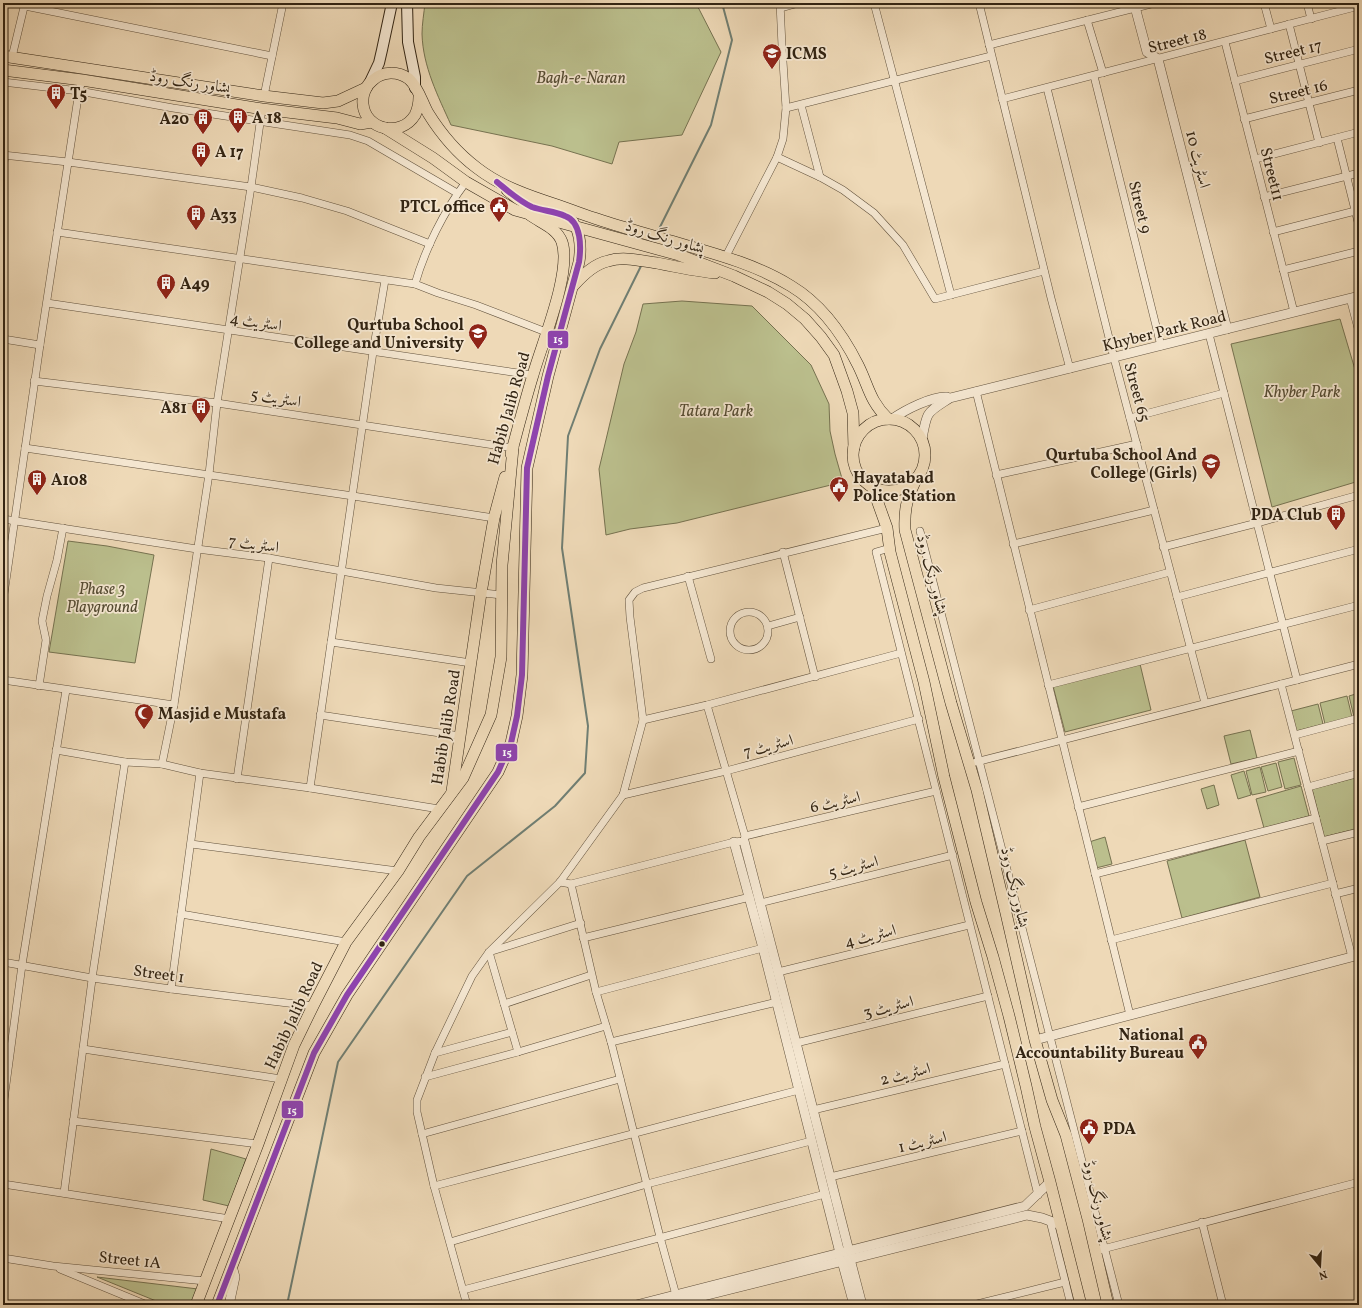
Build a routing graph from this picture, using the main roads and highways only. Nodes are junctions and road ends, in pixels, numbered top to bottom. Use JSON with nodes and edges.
{"nodes":[{"id":1,"x":392,"y":3,"type":"edge"},
{"id":2,"x":407,"y":3,"type":"edge"},
{"id":3,"x":8,"y":57,"type":"edge"},
{"id":4,"x":3,"y":70,"type":"edge"},
{"id":5,"x":368,"y":85,"type":"junction"},
{"id":6,"x":417,"y":92,"type":"junction"},
{"id":7,"x":372,"y":122,"type":"junction"},
{"id":8,"x":385,"y":128,"type":"junction"},
{"id":9,"x":497,"y":182,"type":"junction"},
{"id":10,"x":528,"y":214,"type":"junction"},
{"id":11,"x":576,"y":227,"type":"junction"},
{"id":12,"x":734,"y":276,"type":"junction"},
{"id":13,"x":574,"y":285,"type":"junction"},
{"id":14,"x":890,"y":419,"type":"junction"},
{"id":15,"x":513,"y":448,"type":"junction"},
{"id":16,"x":854,"y":448,"type":"junction"},
{"id":17,"x":917,"y":478,"type":"junction"},
{"id":18,"x":527,"y":479,"type":"junction"},
{"id":19,"x":510,"y":480,"type":"junction"},
{"id":20,"x":872,"y":486,"type":"junction"},
{"id":21,"x":452,"y":794,"type":"junction"},
{"id":22,"x":196,"y":1305,"type":"edge"},
{"id":23,"x":217,"y":1305,"type":"edge"},
{"id":24,"x":1081,"y":1305,"type":"edge"},
{"id":25,"x":1108,"y":1305,"type":"edge"}],
"edges":[{"from":1,"to":5,"type":"main road"},
{"from":2,"to":6,"type":"main road"},
{"from":3,"to":5,"type":"main road","name":"پشاور رنگ روڈ"},
{"from":4,"to":7,"type":"main road","name":"پشاور رنگ روڈ"},
{"from":5,"to":6,"type":"main road"},
{"from":5,"to":7,"type":"main road"},
{"from":6,"to":8,"type":"main road"},
{"from":6,"to":9,"type":"main road","name":"پشاور رنگ روڈ"},
{"from":7,"to":8,"type":"main road"},
{"from":8,"to":10,"type":"main road","name":"پشاور رنگ روڈ"},
{"from":9,"to":11,"type":"main road"},
{"from":9,"to":14,"type":"main road","name":"پشاور رنگ روڈ"},
{"from":10,"to":11,"type":"main road","name":"پشاور رنگ روڈ"},
{"from":10,"to":15,"type":"main road","name":"Habib Jalib Road"},
{"from":11,"to":12,"type":"main road","name":"پشاور رنگ روڈ"},
{"from":11,"to":13,"type":"main road"},
{"from":12,"to":13,"type":"main road"},
{"from":12,"to":16,"type":"main road","name":"پشاور رنگ روڈ"},
{"from":13,"to":18,"type":"main road"},
{"from":14,"to":16,"type":"main road"},
{"from":14,"to":17,"type":"main road"},
{"from":15,"to":19,"type":"main road"},
{"from":15,"to":21,"type":"main road","name":"Habib Jalib Road"},
{"from":16,"to":20,"type":"main road"},
{"from":17,"to":20,"type":"main road"},
{"from":17,"to":25,"type":"main road","name":"پشاور رنگ روڈ"},
{"from":18,"to":19,"type":"main road"},
{"from":18,"to":23,"type":"main road"},
{"from":19,"to":21,"type":"main road"},
{"from":20,"to":24,"type":"main road"},
{"from":21,"to":22,"type":"main road","name":"Habib Jalib Road"}]}
